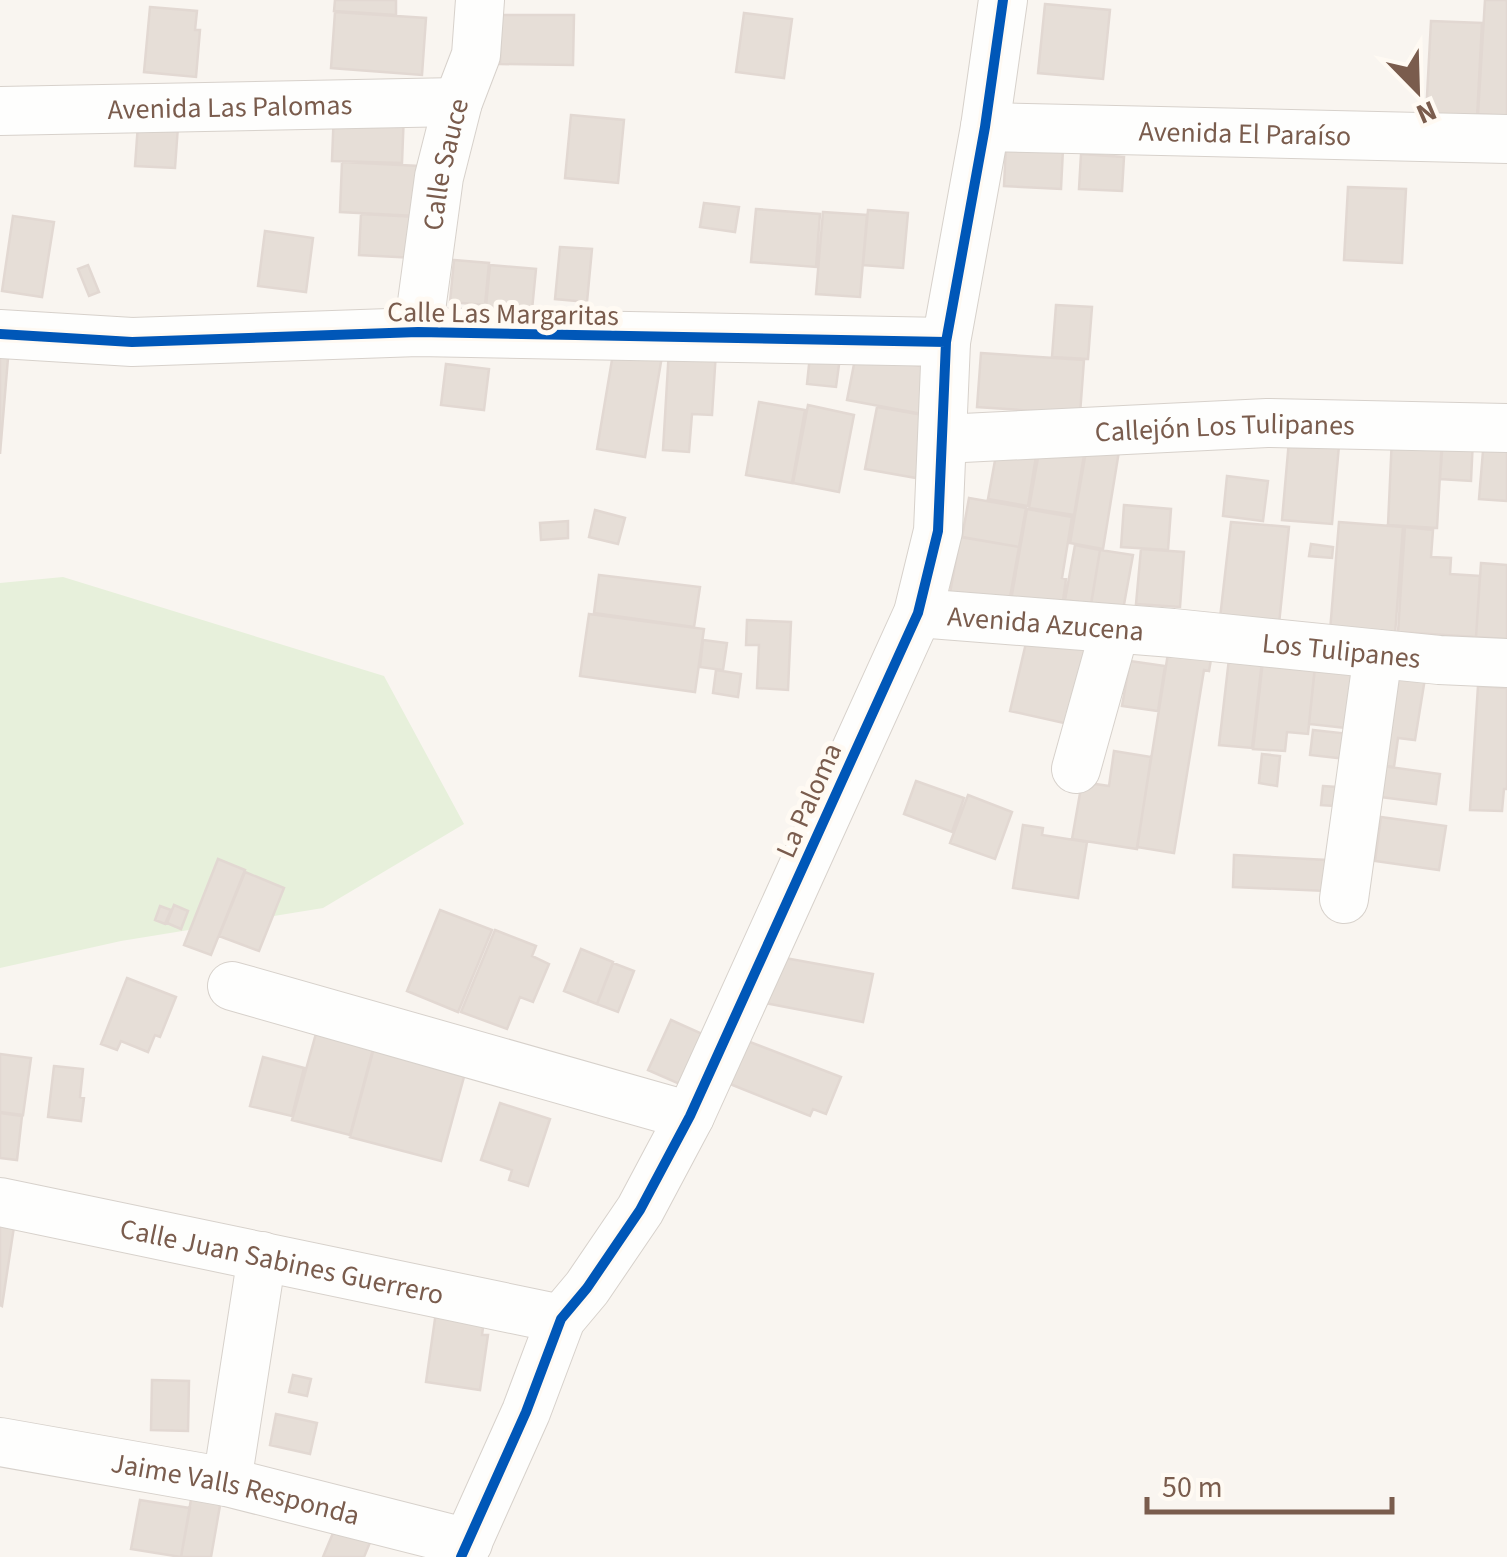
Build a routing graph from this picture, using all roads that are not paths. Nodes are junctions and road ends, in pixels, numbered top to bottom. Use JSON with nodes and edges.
{"nodes":[{"id":1,"x":480,"y":0,"type":"edge"},
{"id":2,"x":1004,"y":0,"type":"edge"},
{"id":3,"x":458,"y":102,"type":"junction"},
{"id":4,"x":0,"y":111,"type":"edge"},
{"id":5,"x":985,"y":127,"type":"junction"},
{"id":6,"x":1507,"y":139,"type":"edge"},
{"id":7,"x":418,"y":332,"type":"junction"},
{"id":8,"x":0,"y":334,"type":"edge"},
{"id":9,"x":946,"y":342,"type":"junction"},
{"id":10,"x":1507,"y":428,"type":"edge"},
{"id":11,"x":943,"y":439,"type":"junction"},
{"id":12,"x":918,"y":613,"type":"junction"},
{"id":13,"x":1115,"y":629,"type":"junction"},
{"id":14,"x":1174,"y":633,"type":"joint"},
{"id":15,"x":1378,"y":654,"type":"junction"},
{"id":16,"x":1507,"y":662,"type":"edge"},
{"id":17,"x":1076,"y":769,"type":"dead end"},
{"id":18,"x":1344,"y":899,"type":"dead end"},
{"id":19,"x":232,"y":986,"type":"dead end"},
{"id":20,"x":690,"y":1116,"type":"junction"},
{"id":21,"x":0,"y":1202,"type":"edge"},
{"id":22,"x":262,"y":1256,"type":"junction"},
{"id":23,"x":560,"y":1319,"type":"junction"},
{"id":24,"x":0,"y":1442,"type":"edge"},
{"id":25,"x":227,"y":1482,"type":"junction"},
{"id":26,"x":465,"y":1550,"type":"edge"}],
"edges":[{"from":1,"to":3,"type":"street","name":"Calle Sauce"},
{"from":2,"to":5,"type":"street","name":"La Paloma"},
{"from":3,"to":4,"type":"street","name":"Avenida Las Palomas"},
{"from":3,"to":7,"type":"street","name":"Calle Sauce"},
{"from":5,"to":6,"type":"street","name":"Avenida El Paraíso"},
{"from":5,"to":9,"type":"street","name":"La Paloma"},
{"from":7,"to":8,"type":"street","name":"Calle Las Margaritas"},
{"from":7,"to":9,"type":"street","name":"Calle Las Margaritas"},
{"from":9,"to":11,"type":"street","name":"La Paloma"},
{"from":10,"to":11,"type":"street","name":"Callejón Los Tulipanes"},
{"from":11,"to":12,"type":"street","name":"La Paloma"},
{"from":12,"to":13,"type":"street","name":"Avenida Azucena"},
{"from":12,"to":20,"type":"street","name":"La Paloma"},
{"from":13,"to":14,"type":"street","name":"Avenida Azucena"},
{"from":13,"to":17,"type":"street"},
{"from":14,"to":15,"type":"street","name":"Los Tulipanes"},
{"from":15,"to":16,"type":"street","name":"Los Tulipanes"},
{"from":15,"to":18,"type":"street"},
{"from":19,"to":20,"type":"street"},
{"from":20,"to":23,"type":"street","name":"La Paloma"},
{"from":21,"to":22,"type":"street","name":"Calle Juan Sabines Guerrero"},
{"from":22,"to":23,"type":"street","name":"Calle Juan Sabines Guerrero"},
{"from":22,"to":25,"type":"street"},
{"from":23,"to":26,"type":"street","name":"La Paloma"},
{"from":24,"to":25,"type":"street","name":"Jaime Valls Responda"},
{"from":25,"to":26,"type":"street","name":"Jaime Valls Responda"}]}
